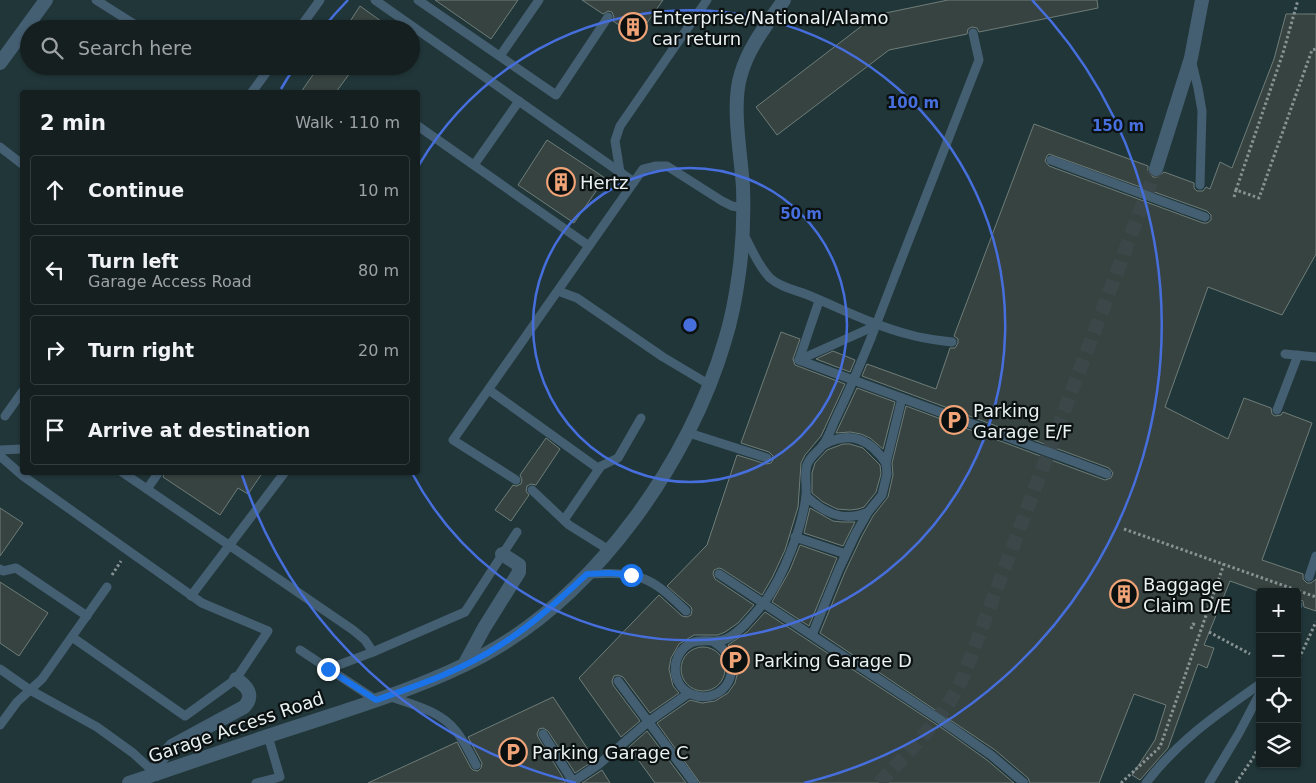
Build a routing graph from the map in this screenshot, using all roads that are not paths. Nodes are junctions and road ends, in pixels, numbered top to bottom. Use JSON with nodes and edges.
{"nodes":[{"id":1,"x":46,"y":0,"type":"edge"},
{"id":2,"x":96,"y":0,"type":"edge"},
{"id":3,"x":320,"y":0,"type":"edge"},
{"id":4,"x":375,"y":0,"type":"edge"},
{"id":5,"x":418,"y":0,"type":"edge"},
{"id":6,"x":539,"y":0,"type":"edge"},
{"id":7,"x":707,"y":0,"type":"edge"},
{"id":8,"x":784,"y":0,"type":"edge"},
{"id":9,"x":1202,"y":0,"type":"edge"},
{"id":10,"x":608,"y":17,"type":"dead end"},
{"id":11,"x":31,"y":20,"type":"edge"},
{"id":12,"x":128,"y":20,"type":"edge"},
{"id":13,"x":306,"y":20,"type":"edge"},
{"id":14,"x":404,"y":20,"type":"edge"},
{"id":15,"x":420,"y":32,"type":"edge"},
{"id":16,"x":973,"y":33,"type":"dead end"},
{"id":17,"x":20,"y":36,"type":"edge"},
{"id":18,"x":500,"y":56,"type":"junction"},
{"id":19,"x":1191,"y":58,"type":"junction"},
{"id":20,"x":0,"y":63,"type":"edge"},
{"id":21,"x":265,"y":75,"type":"edge"},
{"id":22,"x":254,"y":90,"type":"edge"},
{"id":23,"x":519,"y":101,"type":"junction"},
{"id":24,"x":420,"y":127,"type":"edge"},
{"id":25,"x":0,"y":147,"type":"edge"},
{"id":26,"x":1051,"y":160,"type":"dead end"},
{"id":27,"x":20,"y":162,"type":"edge"},
{"id":28,"x":474,"y":165,"type":"junction"},
{"id":29,"x":1156,"y":169,"type":"tunnel mouth"},
{"id":30,"x":620,"y":172,"type":"junction"},
{"id":31,"x":634,"y":182,"type":"junction"},
{"id":32,"x":1200,"y":185,"type":"dead end"},
{"id":33,"x":743,"y":208,"type":"junction"},
{"id":34,"x":1205,"y":217,"type":"dead end"},
{"id":35,"x":743,"y":233,"type":"junction"},
{"id":36,"x":589,"y":246,"type":"junction"},
{"id":37,"x":558,"y":291,"type":"junction"},
{"id":38,"x":819,"y":301,"type":"junction"},
{"id":39,"x":875,"y":326,"type":"junction"},
{"id":40,"x":952,"y":342,"type":"dead end"},
{"id":41,"x":1285,"y":354,"type":"dead end"},
{"id":42,"x":1298,"y":355,"type":"junction"},
{"id":43,"x":1316,"y":356,"type":"edge"},
{"id":44,"x":799,"y":360,"type":"junction"},
{"id":45,"x":854,"y":381,"type":"junction"},
{"id":46,"x":710,"y":385,"type":"junction"},
{"id":47,"x":489,"y":390,"type":"junction"},
{"id":48,"x":20,"y":395,"type":"edge"},
{"id":49,"x":902,"y":398,"type":"junction"},
{"id":50,"x":1277,"y":410,"type":"dead end"},
{"id":51,"x":5,"y":416,"type":"dead end"},
{"id":52,"x":641,"y":418,"type":"dead end"},
{"id":53,"x":689,"y":433,"type":"junction"},
{"id":54,"x":823,"y":445,"type":"junction"},
{"id":55,"x":20,"y":449,"type":"edge"},
{"id":56,"x":0,"y":450,"type":"edge"},
{"id":57,"x":0,"y":456,"type":"edge"},
{"id":58,"x":767,"y":458,"type":"dead end"},
{"id":59,"x":886,"y":463,"type":"junction"},
{"id":60,"x":600,"y":469,"type":"junction"},
{"id":61,"x":20,"y":473,"type":"edge"},
{"id":62,"x":1108,"y":474,"type":"dead end"},
{"id":63,"x":22,"y":475,"type":"edge"},
{"id":64,"x":126,"y":475,"type":"edge"},
{"id":65,"x":157,"y":475,"type":"edge"},
{"id":66,"x":283,"y":475,"type":"edge"},
{"id":67,"x":516,"y":480,"type":"dead end"},
{"id":68,"x":147,"y":489,"type":"junction"},
{"id":69,"x":532,"y":490,"type":"dead end"},
{"id":70,"x":806,"y":496,"type":"junction"},
{"id":71,"x":868,"y":512,"type":"junction"},
{"id":72,"x":564,"y":520,"type":"junction"},
{"id":73,"x":517,"y":532,"type":"dead end"},
{"id":74,"x":795,"y":537,"type":"junction"},
{"id":75,"x":230,"y":546,"type":"junction"},
{"id":76,"x":609,"y":550,"type":"junction"},
{"id":77,"x":502,"y":554,"type":"junction"},
{"id":78,"x":846,"y":554,"type":"junction"},
{"id":79,"x":1316,"y":556,"type":"edge"},
{"id":80,"x":0,"y":569,"type":"edge"},
{"id":81,"x":587,"y":574,"type":"junction"},
{"id":82,"x":719,"y":574,"type":"dead end"},
{"id":83,"x":1309,"y":576,"type":"dead end"},
{"id":84,"x":108,"y":587,"type":"road end"},
{"id":85,"x":191,"y":596,"type":"junction"},
{"id":86,"x":763,"y":603,"type":"junction"},
{"id":87,"x":686,"y":611,"type":"dead end"},
{"id":88,"x":87,"y":616,"type":"junction"},
{"id":89,"x":812,"y":634,"type":"junction"},
{"id":90,"x":72,"y":637,"type":"junction"},
{"id":91,"x":714,"y":642,"type":"junction"},
{"id":92,"x":300,"y":650,"type":"dead end"},
{"id":93,"x":373,"y":652,"type":"junction"},
{"id":94,"x":464,"y":665,"type":"junction"},
{"id":95,"x":0,"y":669,"type":"edge"},
{"id":96,"x":328,"y":669,"type":"junction"},
{"id":97,"x":236,"y":679,"type":"junction"},
{"id":98,"x":618,"y":681,"type":"dead end"},
{"id":99,"x":1256,"y":687,"type":"edge"},
{"id":100,"x":30,"y":690,"type":"junction"},
{"id":101,"x":689,"y":693,"type":"junction"},
{"id":102,"x":382,"y":698,"type":"junction"},
{"id":103,"x":1256,"y":701,"type":"edge"},
{"id":104,"x":648,"y":722,"type":"junction"},
{"id":105,"x":0,"y":725,"type":"edge"},
{"id":106,"x":543,"y":734,"type":"dead end"},
{"id":107,"x":268,"y":736,"type":"junction"},
{"id":108,"x":476,"y":765,"type":"dead end"},
{"id":109,"x":156,"y":774,"type":"junction"},
{"id":110,"x":129,"y":783,"type":"edge"},
{"id":111,"x":256,"y":783,"type":"edge"},
{"id":112,"x":573,"y":783,"type":"edge"},
{"id":113,"x":694,"y":783,"type":"edge"},
{"id":114,"x":1024,"y":783,"type":"edge"},
{"id":115,"x":1146,"y":783,"type":"edge"},
{"id":116,"x":1209,"y":783,"type":"edge"}],
"edges":[{"from":1,"to":11,"type":"street"},
{"from":2,"to":12,"type":"lane"},
{"from":3,"to":13,"type":"lane"},
{"from":4,"to":14,"type":"lane"},
{"from":5,"to":18,"type":"lane"},
{"from":6,"to":18,"type":"lane"},
{"from":7,"to":30,"type":"lane"},
{"from":8,"to":33,"type":"street","name":"Garage Access Road"},
{"from":9,"to":19,"type":"street"},
{"from":10,"to":18,"type":"lane"},
{"from":15,"to":23,"type":"lane"},
{"from":16,"to":39,"type":"lane","bridge":true},
{"from":17,"to":20,"type":"street"},
{"from":19,"to":29,"type":"street"},
{"from":19,"to":32,"type":"lane"},
{"from":21,"to":22,"type":"lane"},
{"from":23,"to":28,"type":"lane"},
{"from":23,"to":30,"type":"lane"},
{"from":24,"to":28,"type":"lane"},
{"from":25,"to":27,"type":"lane"},
{"from":26,"to":34,"type":"lane","bridge":true},
{"from":28,"to":36,"type":"lane"},
{"from":30,"to":31,"type":"lane"},
{"from":31,"to":33,"type":"lane"},
{"from":31,"to":36,"type":"lane"},
{"from":33,"to":35,"type":"street","name":"Garage Access Road"},
{"from":35,"to":38,"type":"lane"},
{"from":35,"to":46,"type":"street","name":"Garage Access Road"},
{"from":36,"to":37,"type":"lane"},
{"from":37,"to":46,"type":"lane"},
{"from":37,"to":47,"type":"lane"},
{"from":38,"to":40,"type":"lane"},
{"from":38,"to":44,"type":"lane"},
{"from":39,"to":44,"type":"lane"},
{"from":39,"to":45,"type":"lane","bridge":true},
{"from":41,"to":42,"type":"lane"},
{"from":42,"to":43,"type":"lane"},
{"from":42,"to":50,"type":"lane"},
{"from":44,"to":45,"type":"lane"},
{"from":45,"to":49,"type":"lane"},
{"from":45,"to":54,"type":"lane"},
{"from":46,"to":53,"type":"street","name":"Garage Access Road"},
{"from":47,"to":60,"type":"lane"},
{"from":47,"to":67,"type":"lane"},
{"from":48,"to":51,"type":"lane"},
{"from":49,"to":59,"type":"lane"},
{"from":49,"to":62,"type":"lane","bridge":true},
{"from":52,"to":60,"type":"lane"},
{"from":53,"to":58,"type":"lane"},
{"from":53,"to":76,"type":"street","name":"Garage Access Road"},
{"from":54,"to":59,"type":"lane"},
{"from":54,"to":70,"type":"lane"},
{"from":55,"to":56,"type":"lane"},
{"from":57,"to":61,"type":"lane"},
{"from":59,"to":71,"type":"lane"},
{"from":60,"to":72,"type":"lane"},
{"from":63,"to":85,"type":"lane"},
{"from":64,"to":68,"type":"lane"},
{"from":65,"to":68,"type":"lane"},
{"from":66,"to":75,"type":"lane"},
{"from":68,"to":75,"type":"lane"},
{"from":69,"to":72,"type":"lane"},
{"from":70,"to":71,"type":"lane"},
{"from":70,"to":74,"type":"lane"},
{"from":71,"to":78,"type":"lane"},
{"from":72,"to":76,"type":"lane"},
{"from":73,"to":77,"type":"lane"},
{"from":74,"to":78,"type":"lane"},
{"from":74,"to":86,"type":"lane"},
{"from":75,"to":85,"type":"lane"},
{"from":75,"to":93,"type":"lane"},
{"from":76,"to":81,"type":"street","name":"Garage Access Road"},
{"from":77,"to":93,"type":"lane"},
{"from":77,"to":94,"type":"street"},
{"from":78,"to":89,"type":"lane"},
{"from":79,"to":83,"type":"lane"},
{"from":80,"to":88,"type":"lane"},
{"from":81,"to":87,"type":"lane"},
{"from":81,"to":94,"type":"street","name":"Garage Access Road"},
{"from":82,"to":86,"type":"lane"},
{"from":84,"to":88,"type":"lane"},
{"from":85,"to":97,"type":"lane"},
{"from":86,"to":89,"type":"lane"},
{"from":86,"to":91,"type":"lane"},
{"from":88,"to":90,"type":"lane"},
{"from":89,"to":114,"type":"lane"},
{"from":90,"to":97,"type":"lane"},
{"from":90,"to":100,"type":"lane"},
{"from":91,"to":101,"type":"lane"},
{"from":91,"to":101,"type":"lane"},
{"from":92,"to":96,"type":"lane"},
{"from":93,"to":96,"type":"lane"},
{"from":94,"to":102,"type":"street","name":"Garage Access Road"},
{"from":95,"to":100,"type":"lane"},
{"from":96,"to":102,"type":"lane"},
{"from":97,"to":109,"type":"street"},
{"from":98,"to":104,"type":"lane"},
{"from":99,"to":115,"type":"lane"},
{"from":100,"to":105,"type":"lane"},
{"from":100,"to":109,"type":"lane"},
{"from":101,"to":104,"type":"lane"},
{"from":102,"to":107,"type":"street","name":"Garage Access Road"},
{"from":102,"to":108,"type":"lane"},
{"from":103,"to":116,"type":"lane"},
{"from":104,"to":112,"type":"lane"},
{"from":104,"to":113,"type":"lane"},
{"from":106,"to":112,"type":"lane","bridge":true},
{"from":107,"to":109,"type":"street","name":"Garage Access Road"},
{"from":107,"to":111,"type":"lane"},
{"from":109,"to":110,"type":"street","name":"Garage Access Road"}]}
